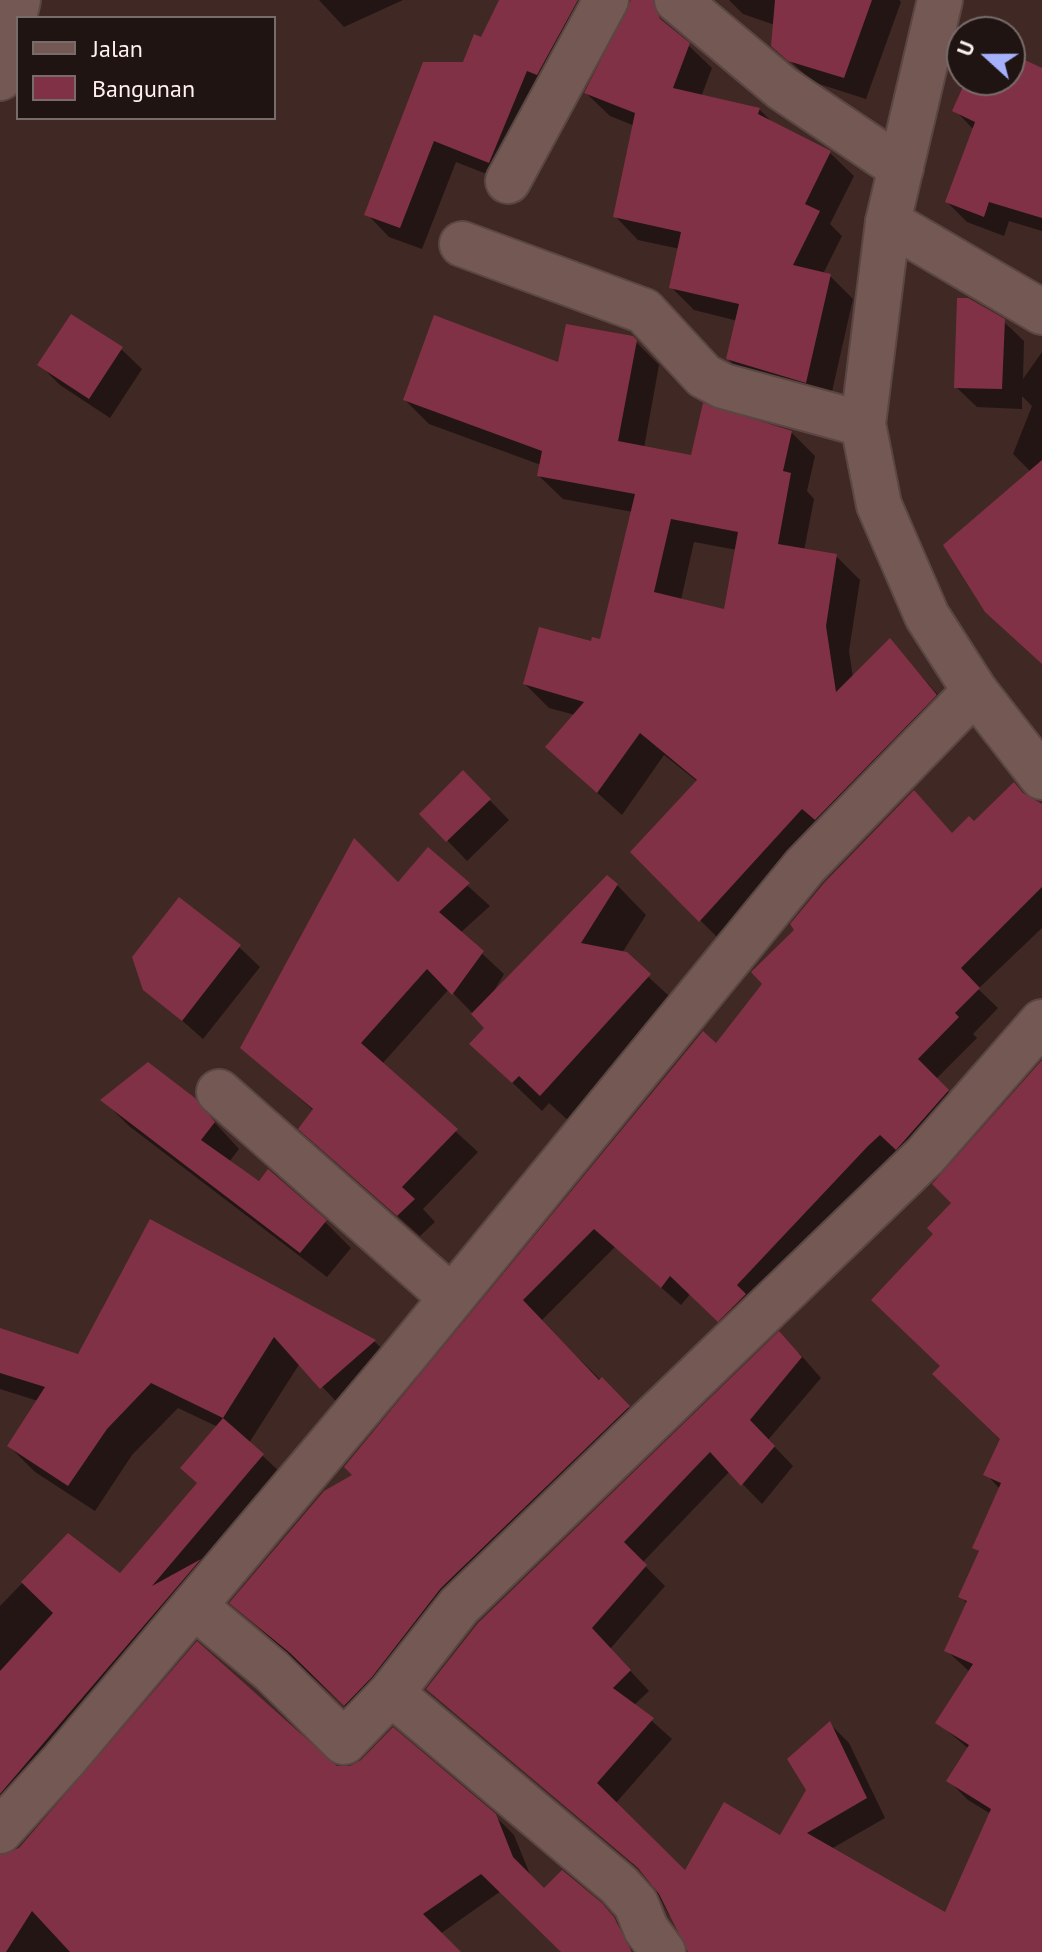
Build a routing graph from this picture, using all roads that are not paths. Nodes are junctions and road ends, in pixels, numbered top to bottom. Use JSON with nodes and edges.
{"nodes":[{"id":1,"x":18,"y":0,"type":"edge"},
{"id":2,"x":606,"y":0,"type":"edge"},
{"id":3,"x":677,"y":0,"type":"edge"},
{"id":4,"x":940,"y":0,"type":"edge"},
{"id":5,"x":0,"y":78,"type":"edge"},
{"id":6,"x":901,"y":168,"type":"junction"},
{"id":7,"x":508,"y":181,"type":"dead end"},
{"id":8,"x":888,"y":222,"type":"junction"},
{"id":9,"x":462,"y":244,"type":"dead end"},
{"id":10,"x":1042,"y":312,"type":"edge"},
{"id":11,"x":863,"y":424,"type":"junction"},
{"id":12,"x":975,"y":691,"type":"junction"},
{"id":13,"x":1042,"y":777,"type":"edge"},
{"id":14,"x":1042,"y":1022,"type":"edge"},
{"id":15,"x":219,"y":1092,"type":"dead end"},
{"id":16,"x":452,"y":1298,"type":"junction"},
{"id":17,"x":194,"y":1606,"type":"junction"},
{"id":18,"x":391,"y":1693,"type":"junction"},
{"id":19,"x":0,"y":1831,"type":"edge"},
{"id":20,"x":663,"y":1952,"type":"edge"}],
"edges":[{"from":1,"to":5,"type":"street"},
{"from":2,"to":7,"type":"street"},
{"from":3,"to":6,"type":"street"},
{"from":4,"to":6,"type":"street"},
{"from":6,"to":8,"type":"street"},
{"from":8,"to":10,"type":"street"},
{"from":8,"to":11,"type":"street"},
{"from":9,"to":11,"type":"street"},
{"from":11,"to":12,"type":"street"},
{"from":12,"to":13,"type":"street"},
{"from":12,"to":16,"type":"street"},
{"from":14,"to":18,"type":"street"},
{"from":15,"to":16,"type":"street"},
{"from":16,"to":17,"type":"street"},
{"from":17,"to":18,"type":"street"},
{"from":17,"to":19,"type":"street"},
{"from":18,"to":20,"type":"street"}]}
